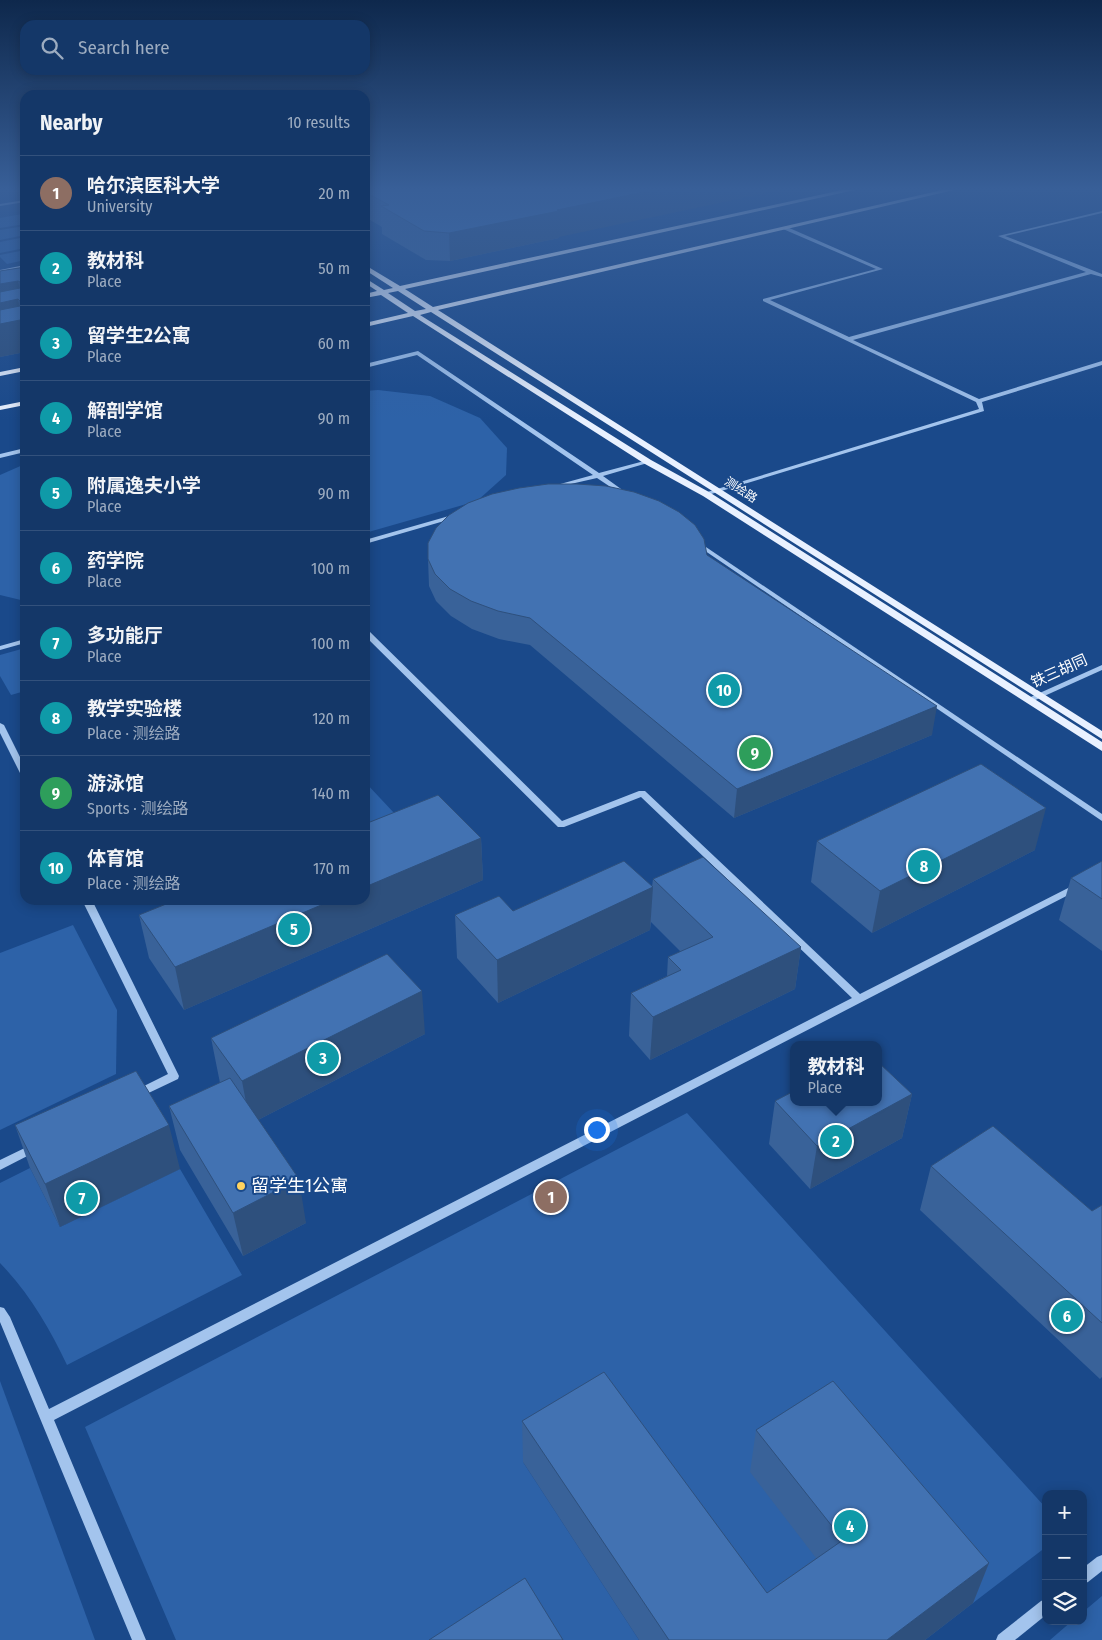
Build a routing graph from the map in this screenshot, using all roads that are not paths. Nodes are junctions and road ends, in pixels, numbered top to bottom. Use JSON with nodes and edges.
{"nodes":[{"id":1,"x":20,"y":267,"type":"edge"},
{"id":2,"x":503,"y":267,"type":"edge"},
{"id":3,"x":620,"y":267,"type":"edge"},
{"id":4,"x":875,"y":267,"type":"edge"},
{"id":5,"x":1077,"y":267,"type":"edge"},
{"id":6,"x":370,"y":270,"type":"edge"},
{"id":7,"x":0,"y":271,"type":"edge"},
{"id":8,"x":1091,"y":272,"type":"junction"},
{"id":9,"x":1102,"y":276,"type":"edge"},
{"id":10,"x":370,"y":283,"type":"edge"},
{"id":11,"x":400,"y":289,"type":"junction"},
{"id":12,"x":384,"y":292,"type":"junction"},
{"id":13,"x":370,"y":295,"type":"edge"},
{"id":14,"x":434,"y":310,"type":"junction"},
{"id":15,"x":414,"y":314,"type":"junction"},
{"id":16,"x":370,"y":324,"type":"edge"},
{"id":17,"x":849,"y":339,"type":"junction"},
{"id":18,"x":1102,"y":363,"type":"edge"},
{"id":19,"x":370,"y":365,"type":"edge"},
{"id":20,"x":20,"y":370,"type":"edge"},
{"id":21,"x":0,"y":374,"type":"edge"},
{"id":22,"x":979,"y":401,"type":"junction"},
{"id":23,"x":20,"y":403,"type":"edge"},
{"id":24,"x":0,"y":408,"type":"edge"},
{"id":25,"x":20,"y":451,"type":"edge"},
{"id":26,"x":0,"y":456,"type":"edge"},
{"id":27,"x":648,"y":462,"type":"junction"},
{"id":28,"x":597,"y":475,"type":"junction"},
{"id":29,"x":551,"y":488,"type":"edge"},
{"id":30,"x":718,"y":490,"type":"junction"},
{"id":31,"x":706,"y":494,"type":"junction"},
{"id":32,"x":630,"y":497,"type":"edge"},
{"id":33,"x":467,"y":512,"type":"edge"},
{"id":34,"x":687,"y":536,"type":"edge"},
{"id":35,"x":370,"y":541,"type":"edge"},
{"id":36,"x":370,"y":637,"type":"edge"},
{"id":37,"x":20,"y":642,"type":"edge"},
{"id":38,"x":0,"y":648,"type":"edge"},
{"id":39,"x":1102,"y":667,"type":"edge"},
{"id":40,"x":1038,"y":695,"type":"junction"},
{"id":41,"x":1028,"y":700,"type":"junction"},
{"id":42,"x":0,"y":725,"type":"edge"},
{"id":43,"x":1102,"y":736,"type":"edge"},
{"id":44,"x":1102,"y":747,"type":"edge"},
{"id":45,"x":20,"y":765,"type":"edge"},
{"id":46,"x":1102,"y":818,"type":"edge"},
{"id":47,"x":1085,"y":884,"type":"edge"},
{"id":48,"x":89,"y":905,"type":"edge"},
{"id":49,"x":859,"y":999,"type":"junction"},
{"id":50,"x":131,"y":1098,"type":"edge"},
{"id":51,"x":44,"y":1143,"type":"edge"},
{"id":52,"x":0,"y":1165,"type":"edge"},
{"id":53,"x":0,"y":1312,"type":"edge"},
{"id":54,"x":46,"y":1417,"type":"junction"},
{"id":55,"x":1102,"y":1562,"type":"edge"},
{"id":56,"x":1087,"y":1574,"type":"edge"},
{"id":57,"x":1042,"y":1609,"type":"edge"},
{"id":58,"x":139,"y":1640,"type":"edge"},
{"id":59,"x":1003,"y":1640,"type":"edge"}],
"edges":[{"from":1,"to":7,"type":"street"},
{"from":2,"to":11,"type":"main road"},
{"from":3,"to":14,"type":"main road"},
{"from":4,"to":17,"type":"street"},
{"from":5,"to":8,"type":"street"},
{"from":6,"to":11,"type":"main road","name":"测绘路"},
{"from":8,"to":9,"type":"street"},
{"from":8,"to":17,"type":"street"},
{"from":10,"to":12,"type":"main road","name":"测绘路"},
{"from":11,"to":12,"type":"main road"},
{"from":11,"to":14,"type":"main road","name":"测绘路"},
{"from":12,"to":13,"type":"main road"},
{"from":12,"to":15,"type":"main road","name":"测绘路"},
{"from":14,"to":15,"type":"main road"},
{"from":14,"to":30,"type":"main road","name":"测绘路"},
{"from":15,"to":16,"type":"main road"},
{"from":15,"to":27,"type":"main road","name":"测绘路"},
{"from":17,"to":22,"type":"street"},
{"from":18,"to":22,"type":"street"},
{"from":19,"to":28,"type":"street"},
{"from":20,"to":21,"type":"main road"},
{"from":22,"to":30,"type":"street"},
{"from":23,"to":24,"type":"main road"},
{"from":25,"to":26,"type":"street"},
{"from":27,"to":28,"type":"street"},
{"from":27,"to":31,"type":"main road","name":"测绘路"},
{"from":28,"to":29,"type":"street"},
{"from":28,"to":32,"type":"street"},
{"from":30,"to":31,"type":"street"},
{"from":30,"to":40,"type":"main road","name":"测绘路"},
{"from":31,"to":41,"type":"main road","name":"测绘路"},
{"from":33,"to":35,"type":"street"},
{"from":34,"to":46,"type":"street"},
{"from":36,"to":49,"type":"street"},
{"from":37,"to":38,"type":"street"},
{"from":39,"to":40,"type":"street","name":"铁三胡同"},
{"from":40,"to":41,"type":"street","name":"铁三胡同"},
{"from":40,"to":43,"type":"main road","name":"测绘路"},
{"from":41,"to":44,"type":"main road","name":"测绘路"},
{"from":42,"to":45,"type":"street"},
{"from":47,"to":49,"type":"street"},
{"from":48,"to":50,"type":"street"},
{"from":49,"to":54,"type":"street"},
{"from":51,"to":52,"type":"street"},
{"from":53,"to":54,"type":"street"},
{"from":54,"to":58,"type":"street"},
{"from":55,"to":56,"type":"street"},
{"from":57,"to":59,"type":"street"}]}
